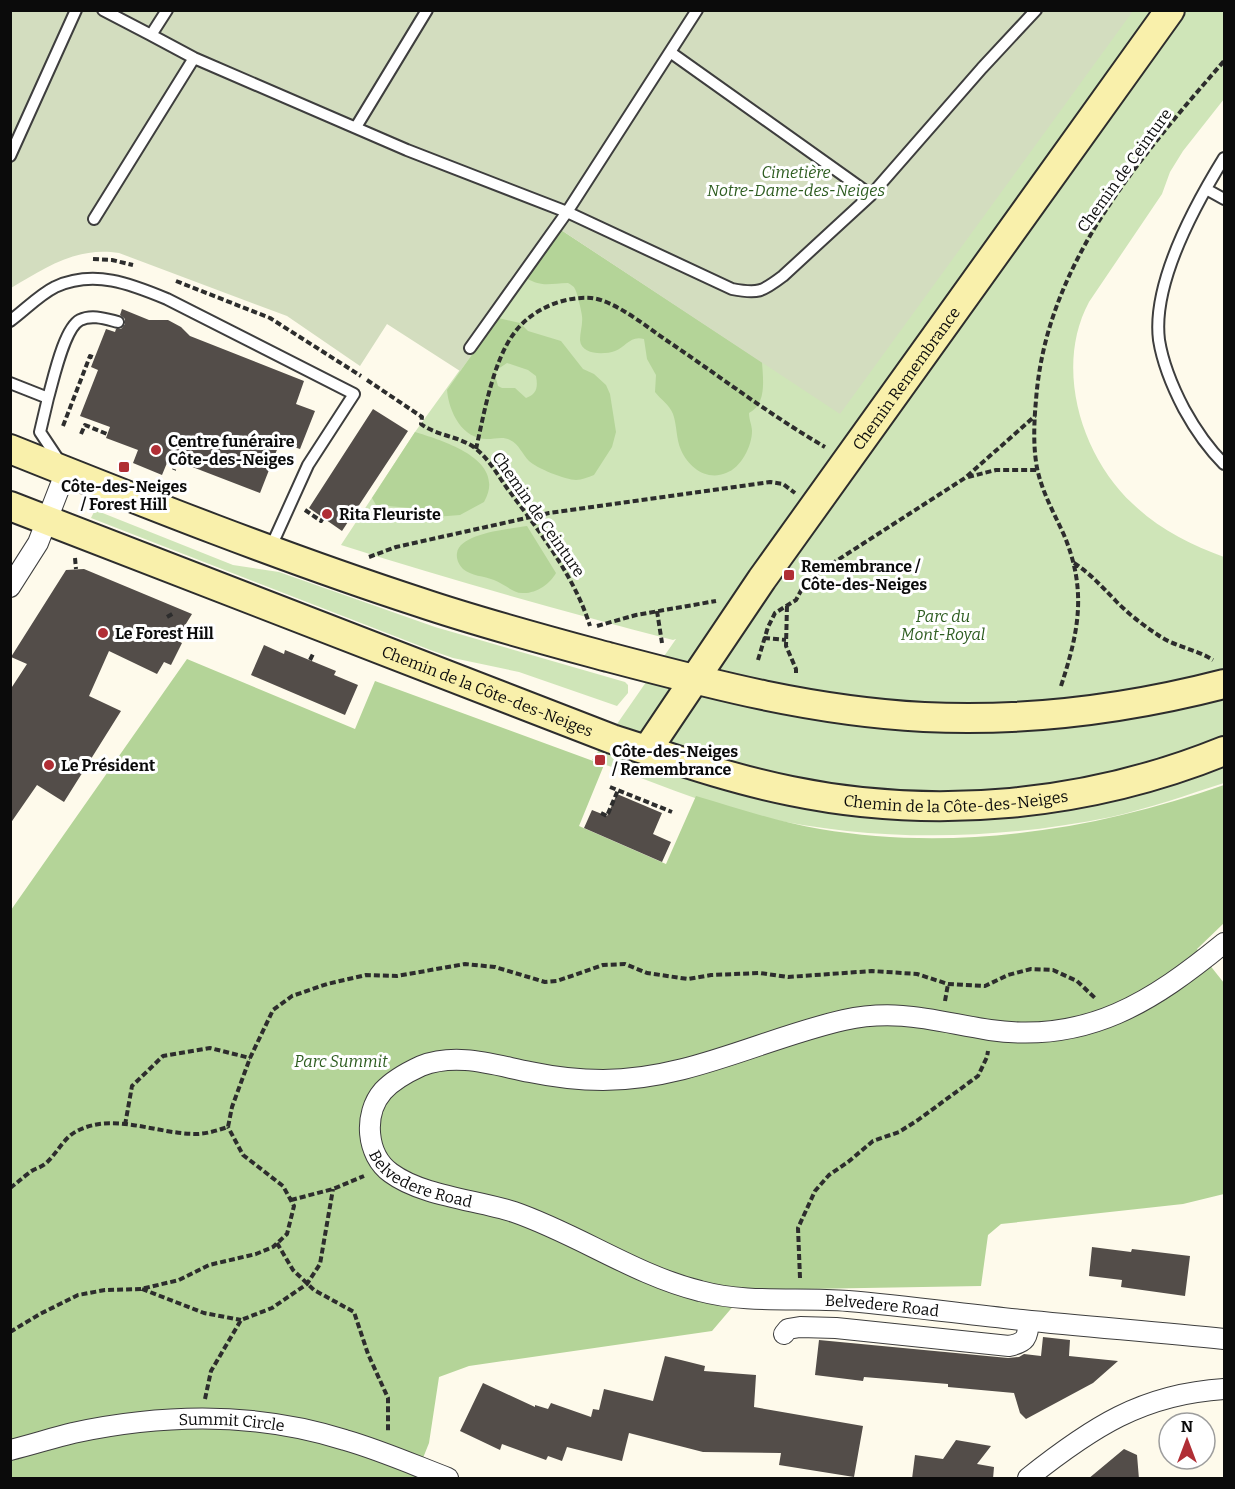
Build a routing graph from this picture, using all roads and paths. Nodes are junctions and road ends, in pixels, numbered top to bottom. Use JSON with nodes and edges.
{"nodes":[{"id":1,"x":76,"y":10,"type":"edge"},
{"id":2,"x":103,"y":10,"type":"edge"},
{"id":3,"x":167,"y":10,"type":"edge"},
{"id":4,"x":427,"y":10,"type":"edge"},
{"id":5,"x":697,"y":10,"type":"edge"},
{"id":6,"x":1036,"y":10,"type":"edge"},
{"id":7,"x":1170,"y":10,"type":"edge"},
{"id":8,"x":151,"y":35,"type":"junction"},
{"id":9,"x":670,"y":52,"type":"junction"},
{"id":10,"x":194,"y":58,"type":"junction"},
{"id":11,"x":1224,"y":61,"type":"edge"},
{"id":12,"x":356,"y":127,"type":"junction"},
{"id":13,"x":10,"y":156,"type":"edge"},
{"id":14,"x":1224,"y":158,"type":"edge"},
{"id":15,"x":1206,"y":189,"type":"junction"},
{"id":16,"x":871,"y":195,"type":"junction"},
{"id":17,"x":1224,"y":199,"type":"edge"},
{"id":18,"x":567,"y":212,"type":"junction"},
{"id":19,"x":94,"y":219,"type":"dead end"},
{"id":20,"x":10,"y":321,"type":"edge"},
{"id":21,"x":118,"y":322,"type":"dead end"},
{"id":22,"x":470,"y":348,"type":"dead end"},
{"id":23,"x":95,"y":358,"type":"dead end"},
{"id":24,"x":361,"y":376,"type":"dead end"},
{"id":25,"x":10,"y":384,"type":"edge"},
{"id":26,"x":48,"y":398,"type":"junction"},
{"id":27,"x":1035,"y":416,"type":"junction"},
{"id":28,"x":63,"y":426,"type":"dead end"},
{"id":29,"x":81,"y":434,"type":"dead end"},
{"id":30,"x":108,"y":434,"type":"dead end"},
{"id":31,"x":476,"y":448,"type":"junction"},
{"id":32,"x":10,"y":449,"type":"edge"},
{"id":33,"x":168,"y":458,"type":"dead end"},
{"id":34,"x":847,"y":463,"type":"junction"},
{"id":35,"x":1224,"y":464,"type":"edge"},
{"id":36,"x":174,"y":470,"type":"dead end"},
{"id":37,"x":1038,"y":470,"type":"junction"},
{"id":38,"x":66,"y":471,"type":"junction"},
{"id":39,"x":965,"y":478,"type":"junction"},
{"id":40,"x":796,"y":493,"type":"dead end"},
{"id":41,"x":10,"y":506,"type":"edge"},
{"id":42,"x":306,"y":511,"type":"dead end"},
{"id":43,"x":529,"y":517,"type":"junction"},
{"id":44,"x":323,"y":518,"type":"dead end"},
{"id":45,"x":48,"y":520,"type":"junction"},
{"id":46,"x":270,"y":549,"type":"junction"},
{"id":47,"x":75,"y":556,"type":"dead end"},
{"id":48,"x":365,"y":559,"type":"dead end"},
{"id":49,"x":1073,"y":562,"type":"junction"},
{"id":50,"x":76,"y":569,"type":"dead end"},
{"id":51,"x":10,"y":587,"type":"edge"},
{"id":52,"x":719,"y":600,"type":"dead end"},
{"id":53,"x":787,"y":606,"type":"junction"},
{"id":54,"x":657,"y":611,"type":"junction"},
{"id":55,"x":174,"y":613,"type":"dead end"},
{"id":56,"x":167,"y":617,"type":"dead end"},
{"id":57,"x":764,"y":638,"type":"junction"},
{"id":58,"x":786,"y":640,"type":"junction"},
{"id":59,"x":662,"y":645,"type":"dead end"},
{"id":60,"x":314,"y":652,"type":"dead end"},
{"id":61,"x":310,"y":660,"type":"dead end"},
{"id":62,"x":758,"y":660,"type":"dead end"},
{"id":63,"x":1219,"y":672,"type":"edge"},
{"id":64,"x":796,"y":674,"type":"dead end"},
{"id":65,"x":693,"y":680,"type":"junction"},
{"id":66,"x":1061,"y":686,"type":"dead end"},
{"id":67,"x":647,"y":750,"type":"junction"},
{"id":68,"x":1224,"y":751,"type":"edge"},
{"id":69,"x":610,"y":787,"type":"dead end"},
{"id":70,"x":618,"y":790,"type":"junction"},
{"id":71,"x":601,"y":813,"type":"dead end"},
{"id":72,"x":672,"y":813,"type":"dead end"},
{"id":73,"x":1224,"y":943,"type":"edge"},
{"id":74,"x":1113,"y":1016,"type":"junction"},
{"id":75,"x":992,"y":1030,"type":"junction"},
{"id":76,"x":250,"y":1058,"type":"junction"},
{"id":77,"x":125,"y":1125,"type":"junction"},
{"id":78,"x":228,"y":1127,"type":"junction"},
{"id":79,"x":384,"y":1168,"type":"junction"},
{"id":80,"x":10,"y":1188,"type":"edge"},
{"id":81,"x":333,"y":1189,"type":"junction"},
{"id":82,"x":291,"y":1200,"type":"junction"},
{"id":83,"x":277,"y":1243,"type":"junction"},
{"id":84,"x":307,"y":1284,"type":"junction"},
{"id":85,"x":141,"y":1289,"type":"junction"},
{"id":86,"x":801,"y":1300,"type":"junction"},
{"id":87,"x":241,"y":1320,"type":"junction"},
{"id":88,"x":1029,"y":1321,"type":"junction"},
{"id":89,"x":10,"y":1332,"type":"edge"},
{"id":90,"x":784,"y":1334,"type":"dead end"},
{"id":91,"x":1224,"y":1339,"type":"edge"},
{"id":92,"x":1224,"y":1389,"type":"edge"},
{"id":93,"x":201,"y":1419,"type":"junction"},
{"id":94,"x":10,"y":1450,"type":"edge"},
{"id":95,"x":383,"y":1453,"type":"junction"},
{"id":96,"x":448,"y":1479,"type":"edge"},
{"id":97,"x":1028,"y":1479,"type":"edge"}],
"edges":[{"from":1,"to":13,"type":"lane"},
{"from":2,"to":8,"type":"lane"},
{"from":3,"to":8,"type":"lane"},
{"from":4,"to":12,"type":"lane"},
{"from":5,"to":9,"type":"lane"},
{"from":6,"to":16,"type":"lane"},
{"from":7,"to":34,"type":"main road","name":"Chemin Remembrance"},
{"from":8,"to":10,"type":"lane"},
{"from":9,"to":16,"type":"lane"},
{"from":9,"to":18,"type":"lane"},
{"from":10,"to":12,"type":"lane"},
{"from":10,"to":19,"type":"lane"},
{"from":11,"to":27,"type":"path","name":"Chemin de Ceinture"},
{"from":12,"to":18,"type":"lane"},
{"from":14,"to":15,"type":"lane"},
{"from":15,"to":17,"type":"lane"},
{"from":15,"to":35,"type":"lane"},
{"from":16,"to":18,"type":"lane"},
{"from":18,"to":22,"type":"lane"},
{"from":20,"to":46,"type":"lane"},
{"from":21,"to":26,"type":"lane"},
{"from":23,"to":28,"type":"path"},
{"from":24,"to":31,"type":"path","name":"Chemin de Ceinture"},
{"from":25,"to":26,"type":"lane"},
{"from":26,"to":38,"type":"lane"},
{"from":27,"to":37,"type":"path","name":"Chemin de Ceinture"},
{"from":27,"to":39,"type":"path"},
{"from":29,"to":30,"type":"path"},
{"from":31,"to":34,"type":"path"},
{"from":31,"to":43,"type":"path","name":"Chemin de Ceinture"},
{"from":32,"to":38,"type":"main road"},
{"from":33,"to":36,"type":"path"},
{"from":34,"to":65,"type":"main road","name":"Chemin Remembrance"},
{"from":37,"to":39,"type":"path"},
{"from":37,"to":49,"type":"path","name":"Chemin de Ceinture"},
{"from":38,"to":45,"type":"street"},
{"from":38,"to":46,"type":"main road"},
{"from":39,"to":53,"type":"path"},
{"from":40,"to":43,"type":"path"},
{"from":41,"to":45,"type":"main road","name":"Chemin de la Côte-des-Neiges"},
{"from":42,"to":44,"type":"path"},
{"from":43,"to":48,"type":"path"},
{"from":43,"to":54,"type":"path","name":"Chemin de Ceinture"},
{"from":45,"to":51,"type":"street"},
{"from":45,"to":67,"type":"main road","name":"Chemin de la Côte-des-Neiges"},
{"from":46,"to":65,"type":"main road"},
{"from":47,"to":50,"type":"path"},
{"from":49,"to":63,"type":"path"},
{"from":49,"to":66,"type":"path","name":"Chemin de Ceinture"},
{"from":52,"to":54,"type":"path"},
{"from":53,"to":57,"type":"path"},
{"from":53,"to":58,"type":"path"},
{"from":54,"to":59,"type":"path"},
{"from":55,"to":56,"type":"path"},
{"from":57,"to":58,"type":"path"},
{"from":57,"to":62,"type":"path"},
{"from":58,"to":64,"type":"path"},
{"from":60,"to":61,"type":"path"},
{"from":63,"to":65,"type":"main road"},
{"from":65,"to":67,"type":"main road","name":"Chemin Remembrance"},
{"from":67,"to":68,"type":"main road","name":"Chemin de la Côte-des-Neiges"},
{"from":69,"to":70,"type":"path"},
{"from":70,"to":71,"type":"path"},
{"from":70,"to":72,"type":"path"},
{"from":73,"to":74,"type":"street","name":"Belvedere Road"},
{"from":74,"to":75,"type":"street","name":"Belvedere Road"},
{"from":74,"to":76,"type":"path"},
{"from":75,"to":79,"type":"street","name":"Belvedere Road"},
{"from":75,"to":86,"type":"path"},
{"from":76,"to":77,"type":"path"},
{"from":76,"to":78,"type":"path"},
{"from":77,"to":78,"type":"path"},
{"from":77,"to":80,"type":"path"},
{"from":78,"to":82,"type":"path"},
{"from":79,"to":81,"type":"path"},
{"from":79,"to":86,"type":"street","name":"Belvedere Road"},
{"from":81,"to":82,"type":"path"},
{"from":81,"to":84,"type":"path"},
{"from":82,"to":83,"type":"path"},
{"from":83,"to":84,"type":"path"},
{"from":83,"to":85,"type":"path"},
{"from":84,"to":87,"type":"path"},
{"from":84,"to":95,"type":"path"},
{"from":85,"to":87,"type":"path"},
{"from":85,"to":89,"type":"path"},
{"from":86,"to":88,"type":"street","name":"Belvedere Road"},
{"from":87,"to":93,"type":"path"},
{"from":88,"to":90,"type":"street"},
{"from":88,"to":91,"type":"street","name":"Belvedere Road"},
{"from":92,"to":97,"type":"street"},
{"from":93,"to":94,"type":"street","name":"Summit Circle"},
{"from":93,"to":95,"type":"street","name":"Summit Circle"},
{"from":95,"to":96,"type":"street","name":"Summit Circle"}]}
